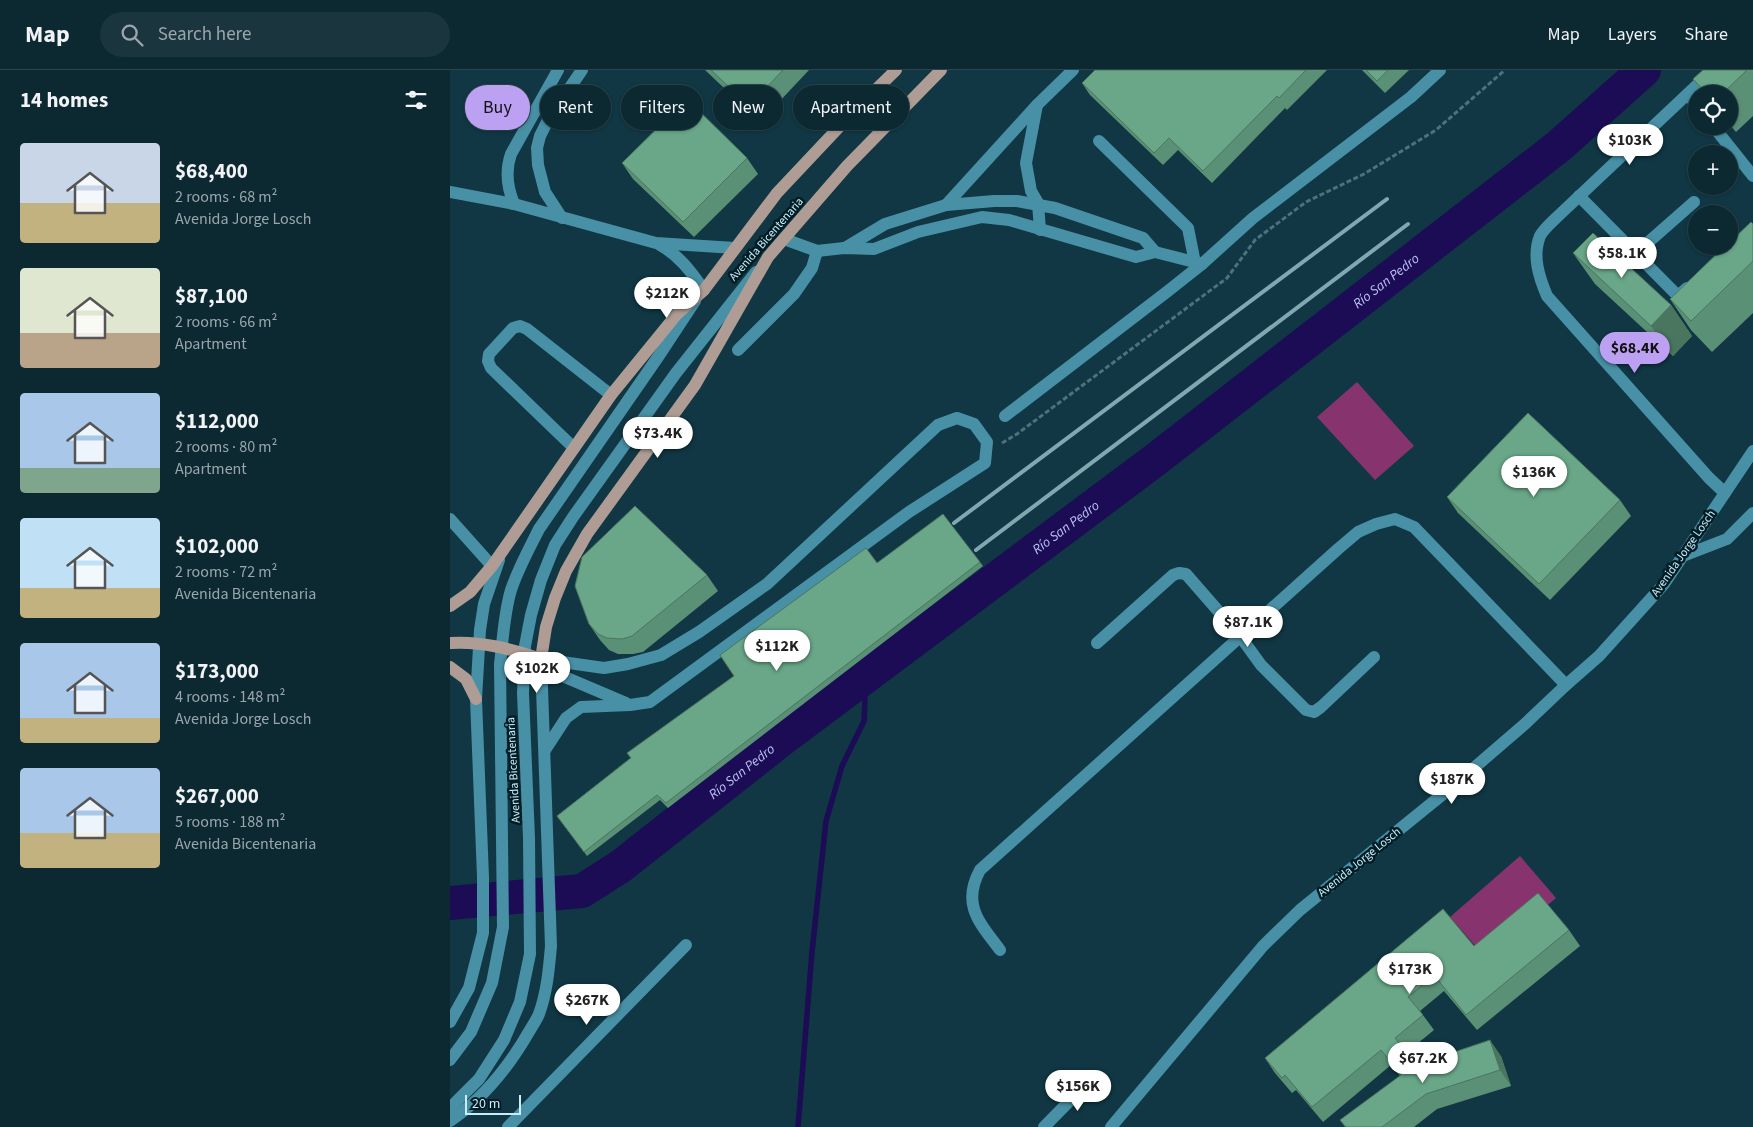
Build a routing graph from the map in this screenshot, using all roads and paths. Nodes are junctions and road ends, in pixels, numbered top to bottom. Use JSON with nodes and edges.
{"nodes":[{"id":1,"x":558,"y":70,"type":"edge"},
{"id":2,"x":582,"y":70,"type":"edge"},
{"id":3,"x":896,"y":70,"type":"edge"},
{"id":4,"x":941,"y":70,"type":"edge"},
{"id":5,"x":1073,"y":70,"type":"edge"},
{"id":6,"x":1440,"y":70,"type":"edge"},
{"id":7,"x":1505,"y":70,"type":"edge"},
{"id":8,"x":1713,"y":70,"type":"edge"},
{"id":9,"x":1697,"y":85,"type":"edge"},
{"id":10,"x":1688,"y":94,"type":"edge"},
{"id":11,"x":1038,"y":105,"type":"junction"},
{"id":12,"x":1720,"y":135,"type":"edge"},
{"id":13,"x":1099,"y":140,"type":"dead end"},
{"id":14,"x":1752,"y":173,"type":"edge"},
{"id":15,"x":450,"y":192,"type":"edge"},
{"id":16,"x":1579,"y":196,"type":"junction"},
{"id":17,"x":1694,"y":202,"type":"dead end"},
{"id":18,"x":514,"y":204,"type":"junction"},
{"id":19,"x":1038,"y":204,"type":"junction"},
{"id":20,"x":946,"y":205,"type":"junction"},
{"id":21,"x":562,"y":218,"type":"junction"},
{"id":22,"x":1040,"y":230,"type":"junction"},
{"id":23,"x":784,"y":239,"type":"junction"},
{"id":24,"x":656,"y":243,"type":"junction"},
{"id":25,"x":735,"y":248,"type":"junction"},
{"id":26,"x":844,"y":248,"type":"junction"},
{"id":27,"x":817,"y":251,"type":"junction"},
{"id":28,"x":1155,"y":252,"type":"junction"},
{"id":29,"x":1636,"y":253,"type":"junction"},
{"id":30,"x":768,"y":257,"type":"junction"},
{"id":31,"x":1199,"y":264,"type":"junction"},
{"id":32,"x":1699,"y":277,"type":"edge"},
{"id":33,"x":701,"y":292,"type":"junction"},
{"id":34,"x":738,"y":350,"type":"dead end"},
{"id":35,"x":611,"y":396,"type":"junction"},
{"id":36,"x":1005,"y":416,"type":"dead end"},
{"id":37,"x":987,"y":442,"type":"junction"},
{"id":38,"x":574,"y":448,"type":"junction"},
{"id":39,"x":1753,"y":451,"type":"edge"},
{"id":40,"x":1725,"y":493,"type":"junction"},
{"id":41,"x":1753,"y":512,"type":"edge"},
{"id":42,"x":450,"y":519,"type":"edge"},
{"id":43,"x":503,"y":550,"type":"junction"},
{"id":44,"x":1683,"y":556,"type":"junction"},
{"id":45,"x":492,"y":566,"type":"junction"},
{"id":46,"x":450,"y":606,"type":"edge"},
{"id":47,"x":1240,"y":636,"type":"junction"},
{"id":48,"x":450,"y":643,"type":"edge"},
{"id":49,"x":479,"y":643,"type":"junction"},
{"id":50,"x":1097,"y":644,"type":"dead end"},
{"id":51,"x":1374,"y":657,"type":"dead end"},
{"id":52,"x":541,"y":659,"type":"junction"},
{"id":53,"x":450,"y":667,"type":"edge"},
{"id":54,"x":1566,"y":685,"type":"junction"},
{"id":55,"x":476,"y":699,"type":"junction"},
{"id":56,"x":630,"y":705,"type":"junction"},
{"id":57,"x":545,"y":750,"type":"junction"},
{"id":58,"x":686,"y":944,"type":"dead end"},
{"id":59,"x":1000,"y":950,"type":"dead end"},
{"id":60,"x":450,"y":1022,"type":"edge"},
{"id":61,"x":450,"y":1060,"type":"edge"},
{"id":62,"x":1092,"y":1078,"type":"dead end"},
{"id":63,"x":450,"y":1108,"type":"edge"},
{"id":64,"x":450,"y":1121,"type":"edge"},
{"id":65,"x":508,"y":1127,"type":"edge"},
{"id":66,"x":1044,"y":1127,"type":"edge"},
{"id":67,"x":1111,"y":1127,"type":"edge"}],
"edges":[{"from":1,"to":18,"type":"street"},
{"from":2,"to":21,"type":"street"},
{"from":3,"to":25,"type":"main road","name":"Avenida Bicentenaria"},
{"from":4,"to":23,"type":"main road","name":"Avenida Bicentenaria"},
{"from":5,"to":11,"type":"street"},
{"from":6,"to":31,"type":"street"},
{"from":7,"to":37,"type":"path"},
{"from":8,"to":9,"type":"street"},
{"from":10,"to":16,"type":"street"},
{"from":11,"to":19,"type":"street"},
{"from":11,"to":20,"type":"street"},
{"from":12,"to":14,"type":"street"},
{"from":13,"to":31,"type":"street"},
{"from":15,"to":18,"type":"street"},
{"from":16,"to":29,"type":"street"},
{"from":16,"to":40,"type":"street"},
{"from":17,"to":29,"type":"street"},
{"from":18,"to":21,"type":"street"},
{"from":19,"to":20,"type":"street"},
{"from":19,"to":22,"type":"street"},
{"from":19,"to":28,"type":"street"},
{"from":20,"to":26,"type":"street"},
{"from":21,"to":24,"type":"street"},
{"from":22,"to":26,"type":"street"},
{"from":22,"to":28,"type":"street"},
{"from":23,"to":27,"type":"street"},
{"from":23,"to":30,"type":"main road","name":"Avenida Bicentenaria"},
{"from":24,"to":25,"type":"street"},
{"from":24,"to":33,"type":"street"},
{"from":25,"to":33,"type":"main road","name":"Avenida Bicentenaria"},
{"from":26,"to":27,"type":"street"},
{"from":27,"to":34,"type":"street"},
{"from":28,"to":31,"type":"street"},
{"from":29,"to":32,"type":"street"},
{"from":30,"to":52,"type":"main road"},
{"from":30,"to":63,"type":"street","name":"Avenida Bicentenaria"},
{"from":31,"to":36,"type":"street"},
{"from":33,"to":35,"type":"main road"},
{"from":33,"to":61,"type":"street","name":"Avenida Bicentenaria"},
{"from":35,"to":38,"type":"main road"},
{"from":35,"to":38,"type":"street"},
{"from":37,"to":52,"type":"street"},
{"from":37,"to":56,"type":"street"},
{"from":38,"to":43,"type":"main road"},
{"from":39,"to":40,"type":"street","name":"Avenida Jorge Losch"},
{"from":40,"to":44,"type":"street","name":"Avenida Jorge Losch"},
{"from":41,"to":44,"type":"street"},
{"from":42,"to":45,"type":"street"},
{"from":43,"to":45,"type":"main road"},
{"from":43,"to":49,"type":"street"},
{"from":44,"to":54,"type":"street","name":"Avenida Jorge Losch"},
{"from":45,"to":46,"type":"main road"},
{"from":47,"to":50,"type":"street"},
{"from":47,"to":51,"type":"street"},
{"from":47,"to":54,"type":"street"},
{"from":47,"to":59,"type":"street"},
{"from":48,"to":49,"type":"main road"},
{"from":49,"to":52,"type":"main road"},
{"from":49,"to":55,"type":"street"},
{"from":52,"to":56,"type":"street"},
{"from":52,"to":57,"type":"street"},
{"from":53,"to":55,"type":"main road"},
{"from":54,"to":67,"type":"street","name":"Avenida Jorge Losch"},
{"from":55,"to":60,"type":"street"},
{"from":56,"to":57,"type":"street"},
{"from":57,"to":64,"type":"street"},
{"from":58,"to":65,"type":"street"},
{"from":62,"to":66,"type":"street"}]}
